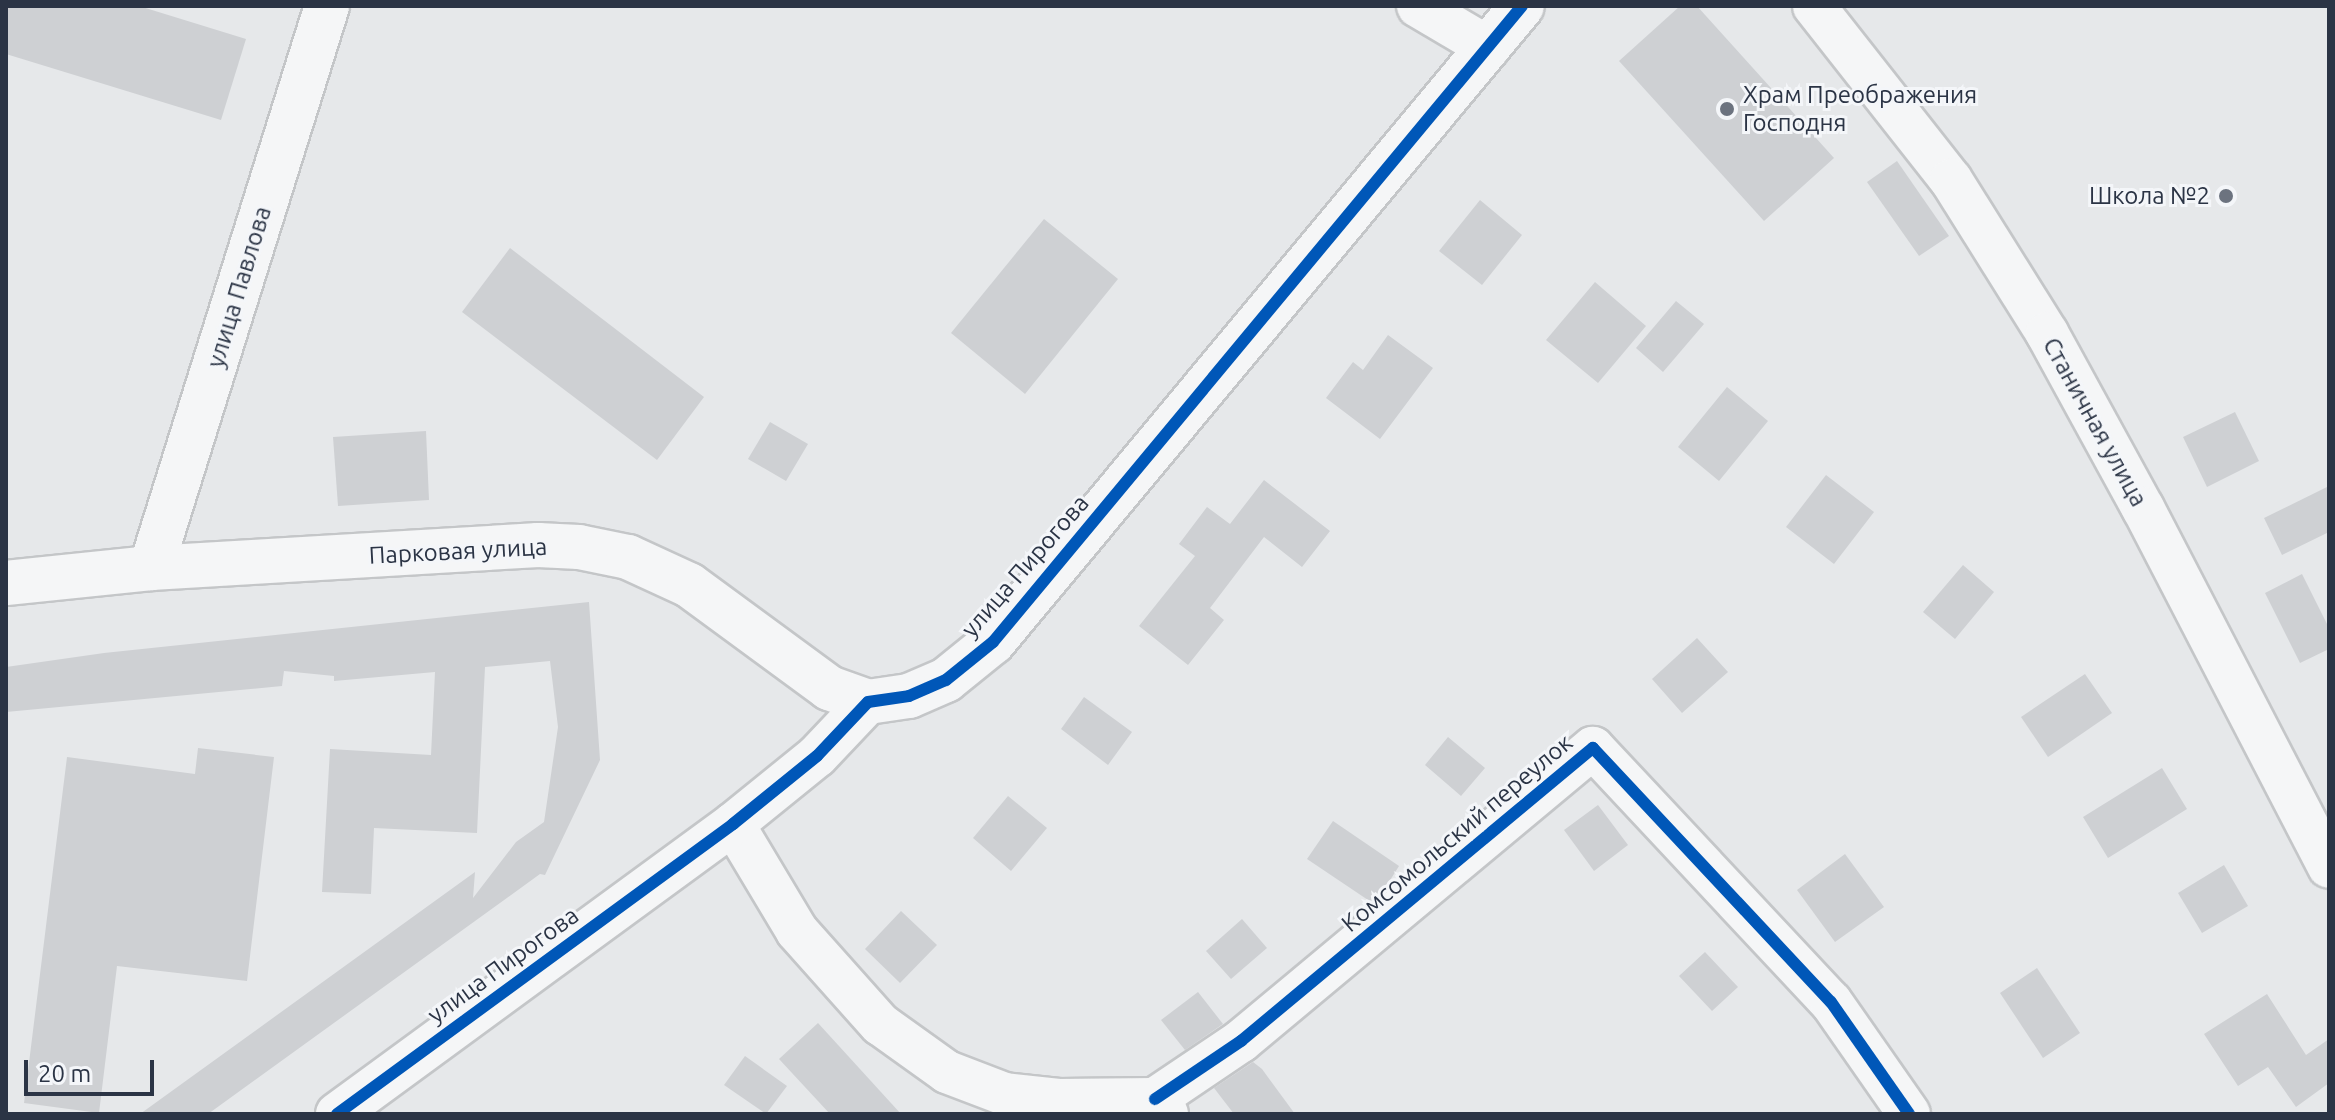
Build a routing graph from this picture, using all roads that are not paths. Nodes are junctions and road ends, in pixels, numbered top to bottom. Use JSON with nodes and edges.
{"nodes":[{"id":1,"x":327,"y":6,"type":"edge"},
{"id":2,"x":1418,"y":6,"type":"edge"},
{"id":3,"x":1522,"y":6,"type":"edge"},
{"id":4,"x":1814,"y":6,"type":"edge"},
{"id":5,"x":1489,"y":48,"type":"junction"},
{"id":6,"x":151,"y":568,"type":"junction"},
{"id":7,"x":6,"y":583,"type":"edge"},
{"id":8,"x":868,"y":702,"type":"junction"},
{"id":9,"x":733,"y":824,"type":"junction"},
{"id":10,"x":2329,"y":867,"type":"edge"},
{"id":11,"x":1161,"y":1107,"type":"edge"},
{"id":12,"x":337,"y":1114,"type":"edge"},
{"id":13,"x":1909,"y":1114,"type":"edge"}],
"edges":[{"from":1,"to":6,"type":"street","name":"улица Павлова"},
{"from":2,"to":5,"type":"street"},
{"from":3,"to":5,"type":"street","name":"улица Пирогова"},
{"from":4,"to":10,"type":"street","name":"Станичная улица"},
{"from":5,"to":8,"type":"street","name":"улица Пирогова"},
{"from":6,"to":7,"type":"street","name":"Парковая улица"},
{"from":6,"to":8,"type":"street","name":"Парковая улица"},
{"from":8,"to":9,"type":"street","name":"улица Пирогова"},
{"from":9,"to":11,"type":"street"},
{"from":9,"to":12,"type":"street","name":"улица Пирогова"},
{"from":11,"to":13,"type":"street","name":"Комсомольский переулок"}]}
